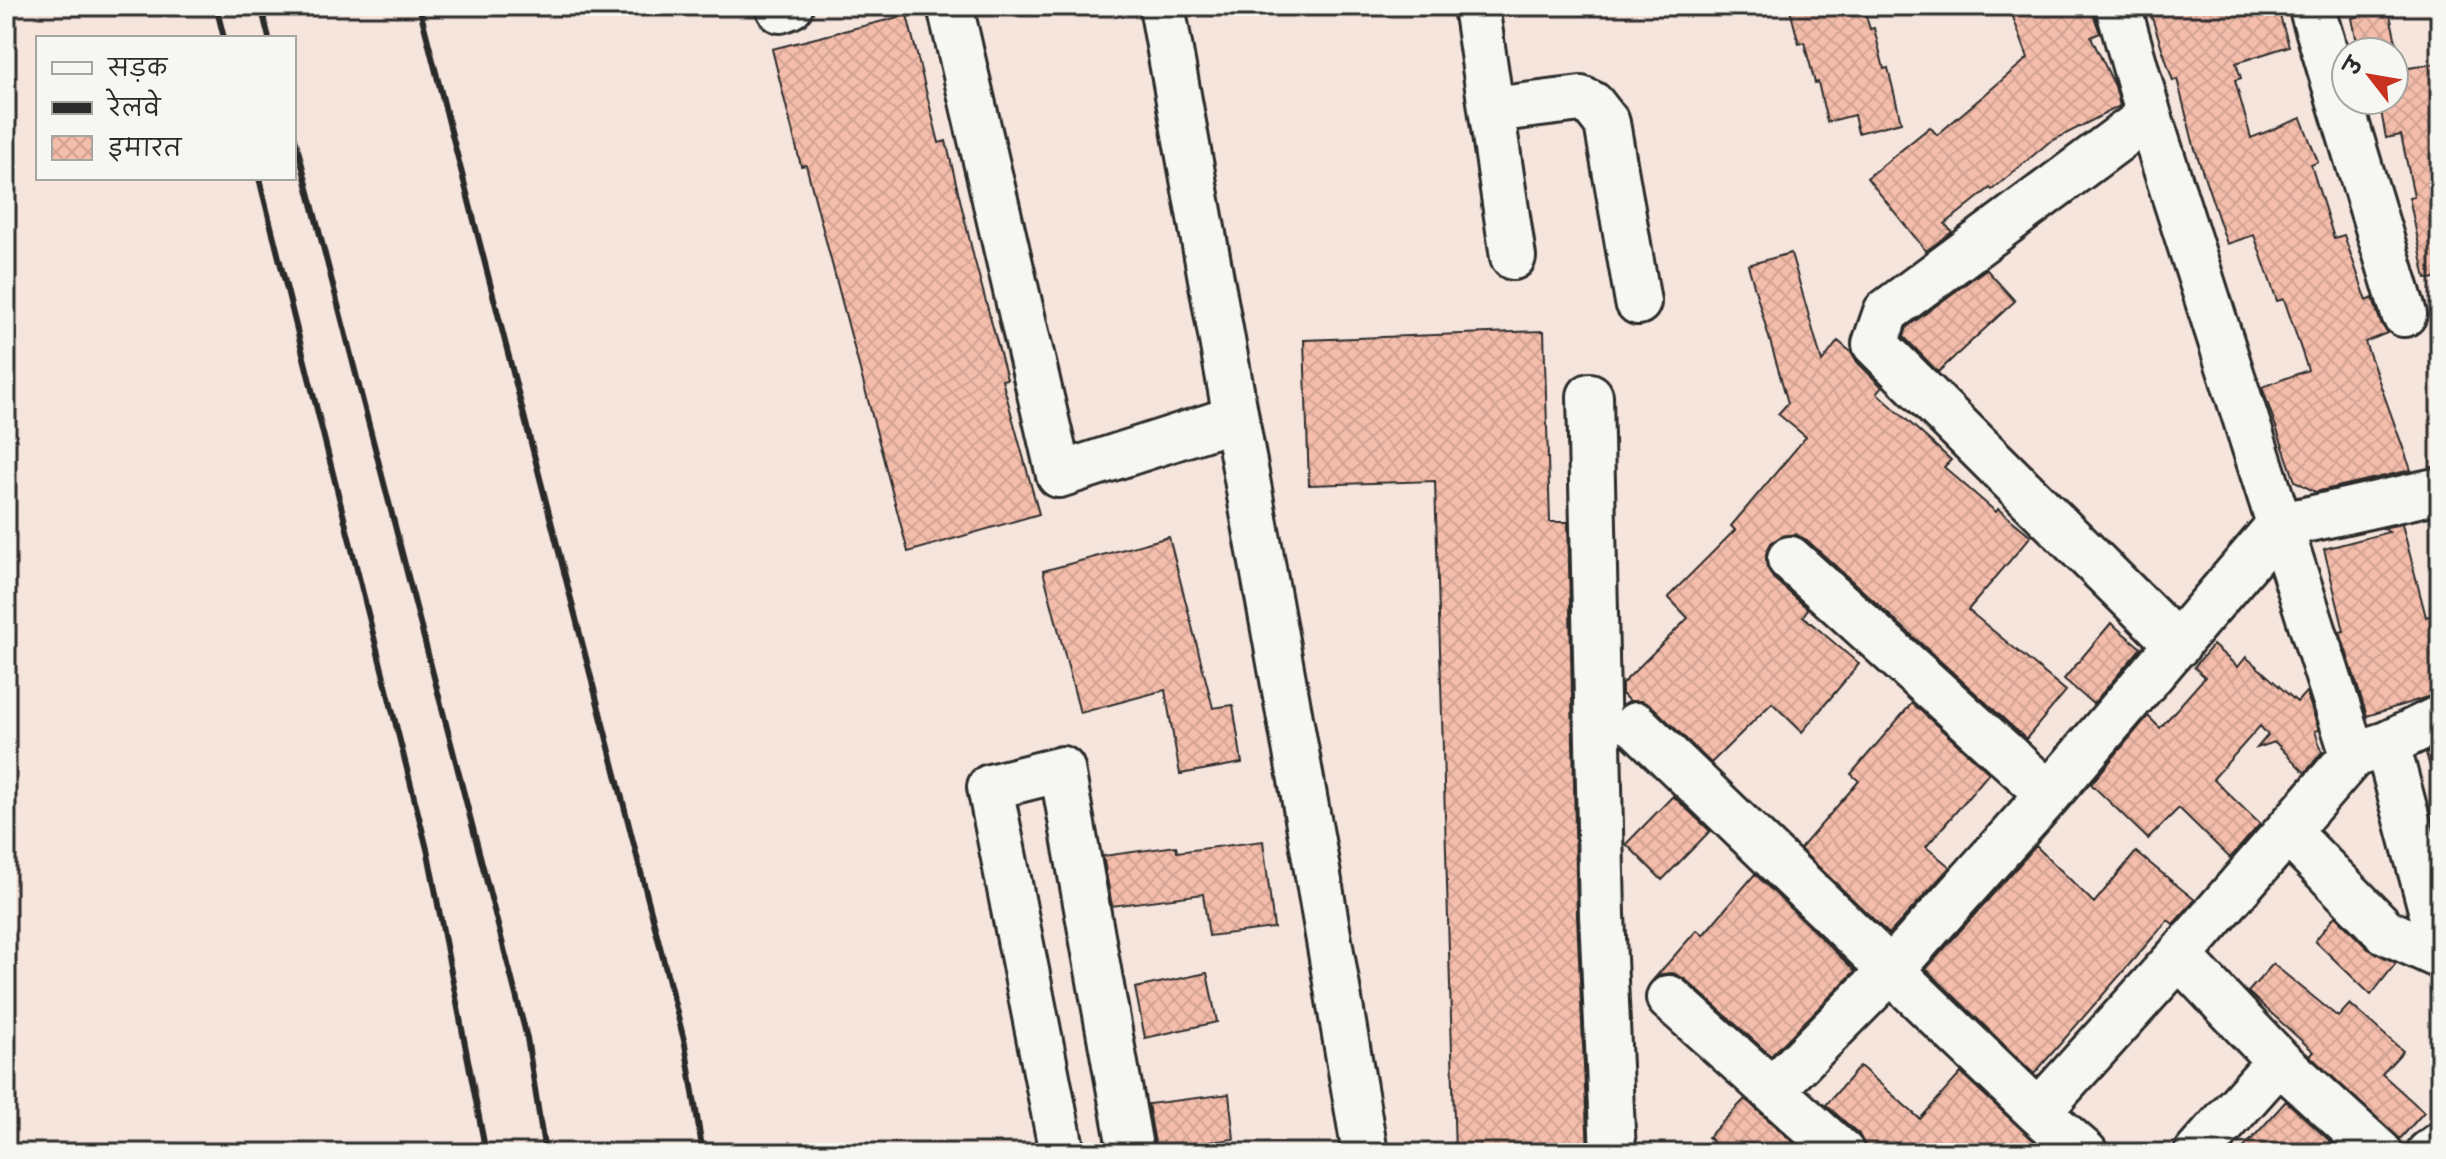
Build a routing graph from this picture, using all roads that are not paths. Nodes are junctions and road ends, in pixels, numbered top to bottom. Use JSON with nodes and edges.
{"nodes":[{"id":1,"x":778,"y":6,"type":"edge"},
{"id":2,"x":790,"y":6,"type":"edge"},
{"id":3,"x":950,"y":6,"type":"edge"},
{"id":4,"x":1162,"y":6,"type":"edge"},
{"id":5,"x":1476,"y":6,"type":"edge"},
{"id":6,"x":2118,"y":6,"type":"edge"},
{"id":7,"x":2311,"y":6,"type":"edge"},
{"id":8,"x":1492,"y":110,"type":"junction"},
{"id":9,"x":2149,"y":116,"type":"junction"},
{"id":10,"x":1513,"y":257,"type":"dead end"},
{"id":11,"x":1638,"y":302,"type":"dead end"},
{"id":12,"x":2404,"y":314,"type":"dead end"},
{"id":13,"x":1590,"y":396,"type":"dead end"},
{"id":14,"x":1236,"y":418,"type":"junction"},
{"id":15,"x":2440,"y":490,"type":"edge"},
{"id":16,"x":2278,"y":526,"type":"junction"},
{"id":17,"x":1790,"y":559,"type":"dead end"},
{"id":18,"x":2178,"y":645,"type":"junction"},
{"id":19,"x":2440,"y":718,"type":"edge"},
{"id":20,"x":1636,"y":725,"type":"dead end"},
{"id":21,"x":2370,"y":750,"type":"junction"},
{"id":22,"x":2049,"y":794,"type":"junction"},
{"id":23,"x":2288,"y":832,"type":"junction"},
{"id":24,"x":2440,"y":943,"type":"edge"},
{"id":25,"x":2179,"y":956,"type":"junction"},
{"id":26,"x":2440,"y":956,"type":"edge"},
{"id":27,"x":1891,"y":970,"type":"junction"},
{"id":28,"x":1669,"y":998,"type":"dead end"},
{"id":29,"x":2279,"y":1061,"type":"junction"},
{"id":30,"x":1772,"y":1090,"type":"junction"},
{"id":31,"x":2038,"y":1112,"type":"junction"},
{"id":32,"x":2440,"y":1145,"type":"edge"},
{"id":33,"x":1062,"y":1153,"type":"edge"},
{"id":34,"x":1131,"y":1153,"type":"edge"},
{"id":35,"x":1365,"y":1153,"type":"edge"},
{"id":36,"x":1613,"y":1153,"type":"edge"},
{"id":37,"x":1842,"y":1153,"type":"edge"},
{"id":38,"x":2085,"y":1153,"type":"edge"},
{"id":39,"x":2197,"y":1153,"type":"edge"},
{"id":40,"x":2380,"y":1153,"type":"edge"},
{"id":41,"x":2429,"y":1153,"type":"edge"}],
"edges":[{"from":1,"to":2,"type":"street"},
{"from":3,"to":14,"type":"street"},
{"from":4,"to":14,"type":"street"},
{"from":5,"to":8,"type":"street"},
{"from":6,"to":9,"type":"street"},
{"from":7,"to":12,"type":"street"},
{"from":8,"to":10,"type":"street"},
{"from":8,"to":11,"type":"street"},
{"from":9,"to":16,"type":"street"},
{"from":9,"to":18,"type":"street"},
{"from":13,"to":36,"type":"street"},
{"from":14,"to":35,"type":"street"},
{"from":15,"to":16,"type":"street"},
{"from":16,"to":18,"type":"street"},
{"from":16,"to":21,"type":"street"},
{"from":17,"to":22,"type":"street"},
{"from":18,"to":22,"type":"street"},
{"from":19,"to":21,"type":"street"},
{"from":20,"to":27,"type":"street"},
{"from":21,"to":23,"type":"street"},
{"from":21,"to":24,"type":"street"},
{"from":22,"to":27,"type":"street"},
{"from":23,"to":25,"type":"street"},
{"from":23,"to":26,"type":"street"},
{"from":25,"to":29,"type":"street"},
{"from":25,"to":31,"type":"street"},
{"from":27,"to":30,"type":"street"},
{"from":27,"to":31,"type":"street"},
{"from":28,"to":30,"type":"street"},
{"from":29,"to":39,"type":"street"},
{"from":29,"to":40,"type":"street"},
{"from":30,"to":37,"type":"street"},
{"from":31,"to":38,"type":"street"},
{"from":32,"to":41,"type":"street"},
{"from":33,"to":34,"type":"street"}]}
